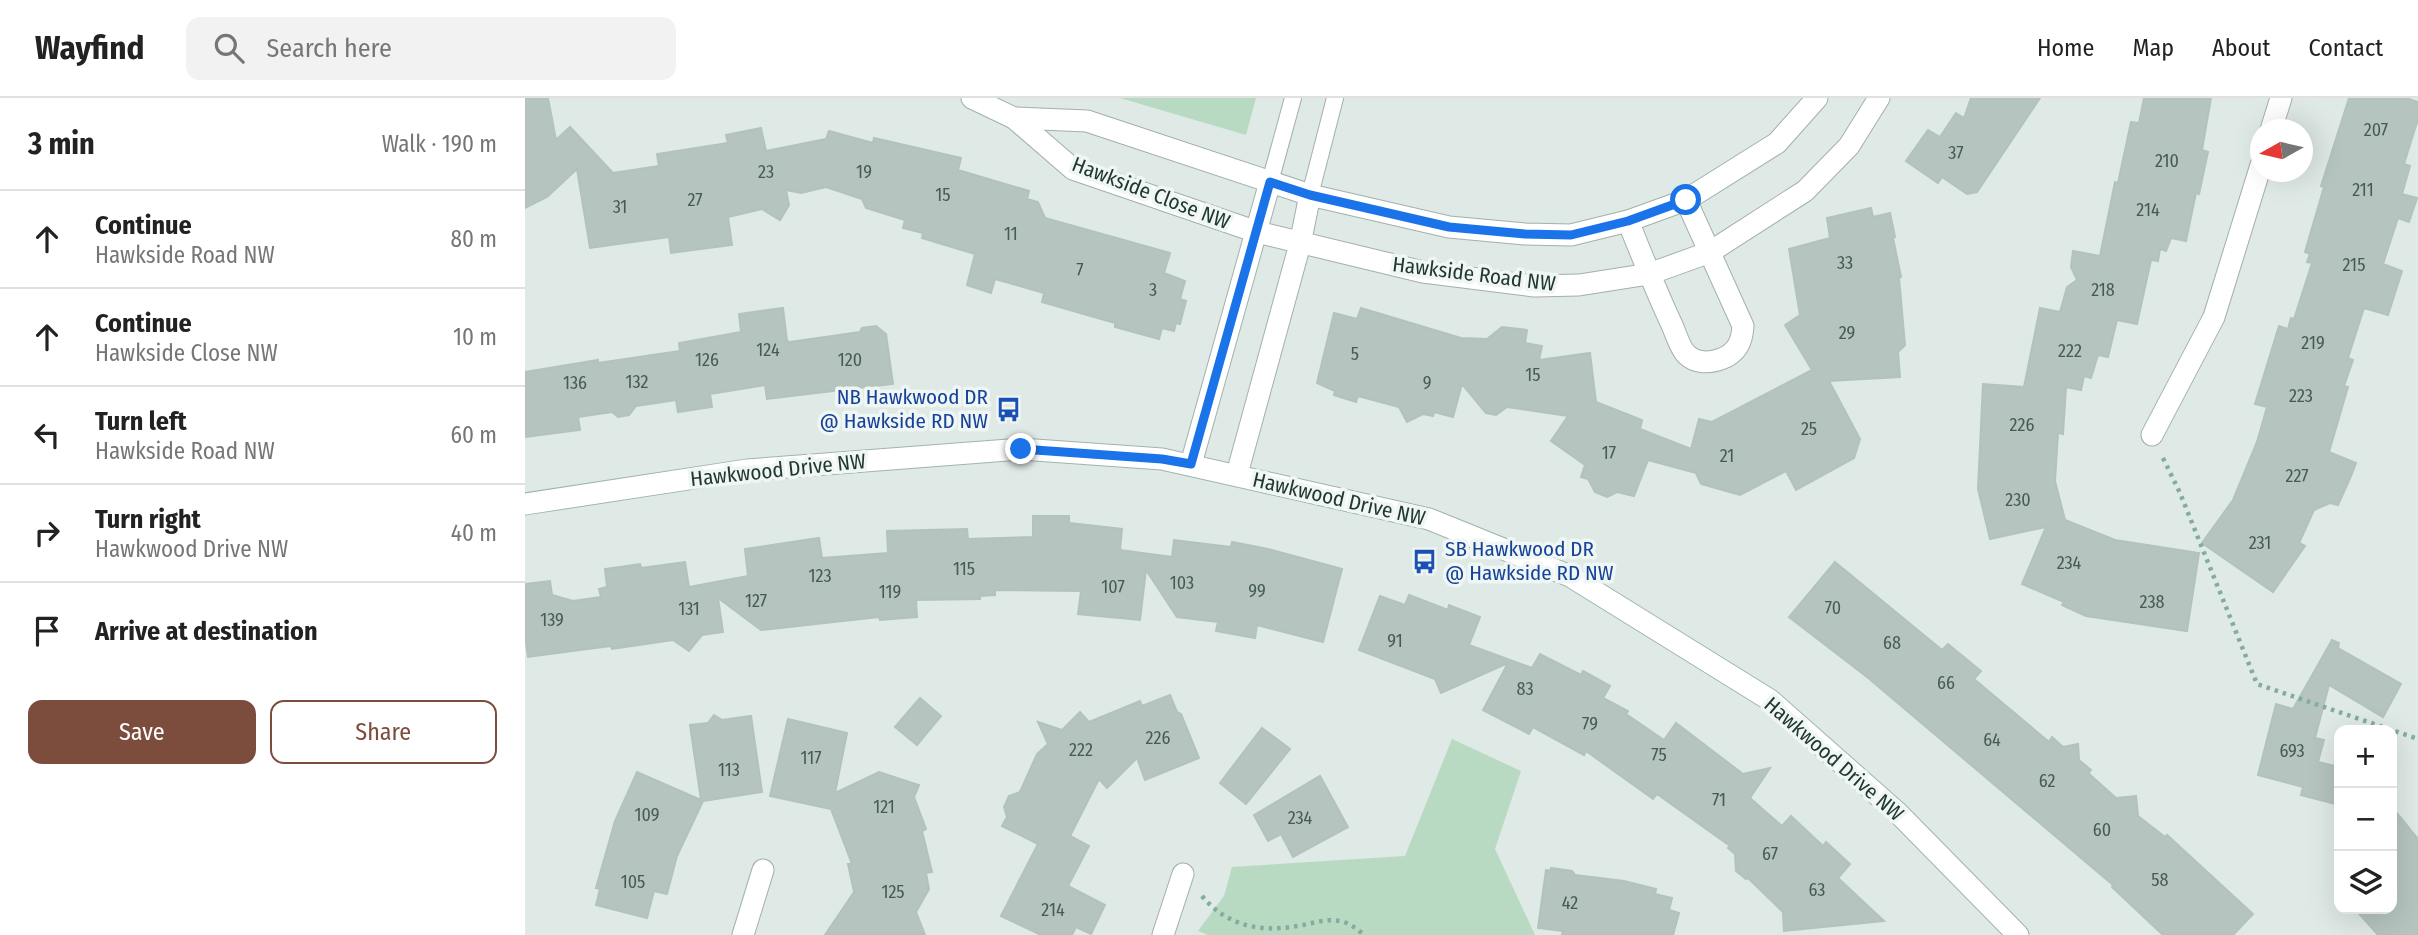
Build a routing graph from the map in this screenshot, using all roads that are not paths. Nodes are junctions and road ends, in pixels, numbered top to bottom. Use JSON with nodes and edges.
{"nodes":[{"id":1,"x":972,"y":98,"type":"edge"},
{"id":2,"x":1293,"y":98,"type":"edge"},
{"id":3,"x":1335,"y":98,"type":"edge"},
{"id":4,"x":1817,"y":98,"type":"edge"},
{"id":5,"x":1879,"y":98,"type":"edge"},
{"id":6,"x":2281,"y":98,"type":"edge"},
{"id":7,"x":1014,"y":118,"type":"junction"},
{"id":8,"x":2274,"y":119,"type":"edge"},
{"id":9,"x":1270,"y":182,"type":"junction"},
{"id":10,"x":2255,"y":182,"type":"edge"},
{"id":11,"x":1310,"y":195,"type":"junction"},
{"id":12,"x":1686,"y":200,"type":"junction"},
{"id":13,"x":1628,"y":221,"type":"junction"},
{"id":14,"x":1257,"y":232,"type":"junction"},
{"id":15,"x":1300,"y":244,"type":"junction"},
{"id":16,"x":1710,"y":252,"type":"junction"},
{"id":17,"x":1649,"y":274,"type":"junction"},
{"id":18,"x":2152,"y":435,"type":"road end"},
{"id":19,"x":1191,"y":464,"type":"junction"},
{"id":20,"x":1237,"y":474,"type":"junction"},
{"id":21,"x":525,"y":504,"type":"edge"},
{"id":22,"x":763,"y":870,"type":"dead end"},
{"id":23,"x":1183,"y":874,"type":"road end"},
{"id":24,"x":743,"y":935,"type":"edge"},
{"id":25,"x":1163,"y":935,"type":"edge"},
{"id":26,"x":2018,"y":935,"type":"edge"}],
"edges":[{"from":1,"to":7,"type":"street","name":"Hawkside Close NW"},
{"from":2,"to":9,"type":"lane"},
{"from":3,"to":11,"type":"lane"},
{"from":4,"to":12,"type":"street","name":"Hawkside Road NW"},
{"from":5,"to":16,"type":"street","name":"Hawkside Road NW"},
{"from":6,"to":8,"type":"street"},
{"from":7,"to":9,"type":"street","name":"Hawkside Close NW"},
{"from":7,"to":14,"type":"street","name":"Hawkside Close NW"},
{"from":9,"to":11,"type":"street","name":"Hawkside Close NW"},
{"from":9,"to":14,"type":"street"},
{"from":10,"to":18,"type":"street"},
{"from":11,"to":13,"type":"street","name":"Hawkside Road NW"},
{"from":11,"to":15,"type":"street"},
{"from":12,"to":13,"type":"street","name":"Hawkside Road NW"},
{"from":12,"to":16,"type":"street"},
{"from":13,"to":17,"type":"street"},
{"from":14,"to":15,"type":"street","name":"Hawkside Close NW"},
{"from":14,"to":19,"type":"street"},
{"from":15,"to":17,"type":"street","name":"Hawkside Road NW"},
{"from":15,"to":20,"type":"street"},
{"from":16,"to":17,"type":"street","name":"Hawkside Road NW"},
{"from":16,"to":17,"type":"street"},
{"from":19,"to":20,"type":"street","name":"Hawkwood Drive NW"},
{"from":19,"to":21,"type":"street","name":"Hawkwood Drive NW"},
{"from":20,"to":26,"type":"street","name":"Hawkwood Drive NW"},
{"from":22,"to":24,"type":"street"},
{"from":23,"to":25,"type":"street"}]}
